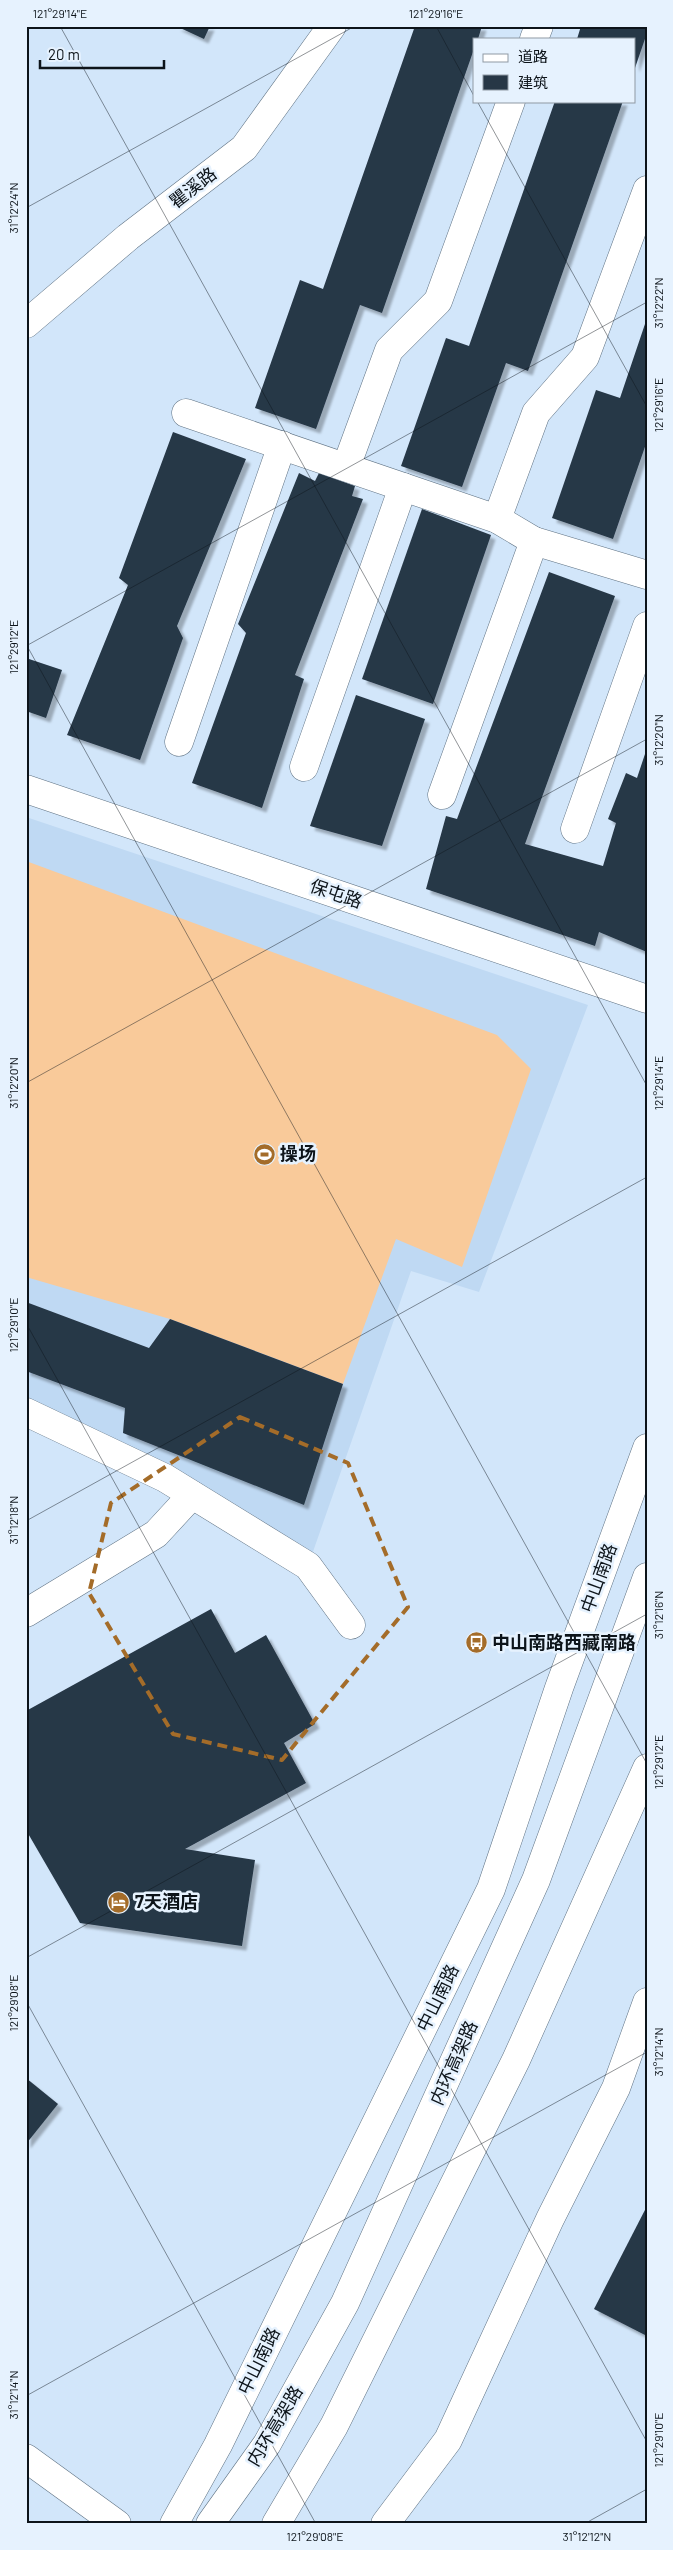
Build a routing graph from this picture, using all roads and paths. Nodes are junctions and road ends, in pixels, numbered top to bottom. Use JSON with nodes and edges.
{"nodes":[{"id":1,"x":332,"y":26,"type":"edge"},
{"id":2,"x":539,"y":26,"type":"edge"},
{"id":3,"x":534,"y":38,"type":"edge"},
{"id":4,"x":511,"y":102,"type":"edge"},
{"id":5,"x":647,"y":190,"type":"edge"},
{"id":6,"x":26,"y":324,"type":"edge"},
{"id":7,"x":186,"y":413,"type":"dead end"},
{"id":8,"x":282,"y":445,"type":"junction"},
{"id":9,"x":346,"y":467,"type":"junction"},
{"id":10,"x":403,"y":488,"type":"junction"},
{"id":11,"x":497,"y":520,"type":"junction"},
{"id":12,"x":534,"y":541,"type":"junction"},
{"id":13,"x":647,"y":575,"type":"edge"},
{"id":14,"x":647,"y":626,"type":"edge"},
{"id":15,"x":179,"y":742,"type":"dead end"},
{"id":16,"x":304,"y":767,"type":"dead end"},
{"id":17,"x":26,"y":789,"type":"edge"},
{"id":18,"x":442,"y":795,"type":"dead end"},
{"id":19,"x":575,"y":829,"type":"dead end"},
{"id":20,"x":647,"y":999,"type":"edge"},
{"id":21,"x":26,"y":1412,"type":"edge"},
{"id":22,"x":647,"y":1448,"type":"edge"},
{"id":23,"x":192,"y":1495,"type":"junction"},
{"id":24,"x":647,"y":1577,"type":"edge"},
{"id":25,"x":26,"y":1612,"type":"edge"},
{"id":26,"x":351,"y":1625,"type":"dead end"},
{"id":27,"x":647,"y":1768,"type":"edge"},
{"id":28,"x":647,"y":2002,"type":"edge"},
{"id":29,"x":26,"y":2458,"type":"edge"},
{"id":30,"x":117,"y":2524,"type":"edge"},
{"id":31,"x":174,"y":2524,"type":"edge"},
{"id":32,"x":210,"y":2524,"type":"edge"},
{"id":33,"x":276,"y":2524,"type":"edge"},
{"id":34,"x":385,"y":2524,"type":"edge"}],
"edges":[{"from":1,"to":6,"type":"main road","name":"瞿溪路"},
{"from":2,"to":3,"type":"main road"},
{"from":4,"to":9,"type":"main road"},
{"from":5,"to":11,"type":"main road"},
{"from":7,"to":8,"type":"main road"},
{"from":8,"to":9,"type":"main road"},
{"from":8,"to":15,"type":"main road"},
{"from":9,"to":10,"type":"main road"},
{"from":10,"to":11,"type":"main road"},
{"from":10,"to":16,"type":"main road"},
{"from":11,"to":12,"type":"main road"},
{"from":12,"to":13,"type":"main road"},
{"from":12,"to":18,"type":"main road"},
{"from":14,"to":19,"type":"main road"},
{"from":17,"to":20,"type":"main road","name":"保屯路"},
{"from":21,"to":23,"type":"main road"},
{"from":22,"to":31,"type":"main road","name":"中山南路"},
{"from":23,"to":25,"type":"main road"},
{"from":23,"to":26,"type":"main road"},
{"from":24,"to":32,"type":"main road","name":"内环高架路"},
{"from":27,"to":33,"type":"main road"},
{"from":28,"to":34,"type":"main road"},
{"from":29,"to":30,"type":"main road"}]}
